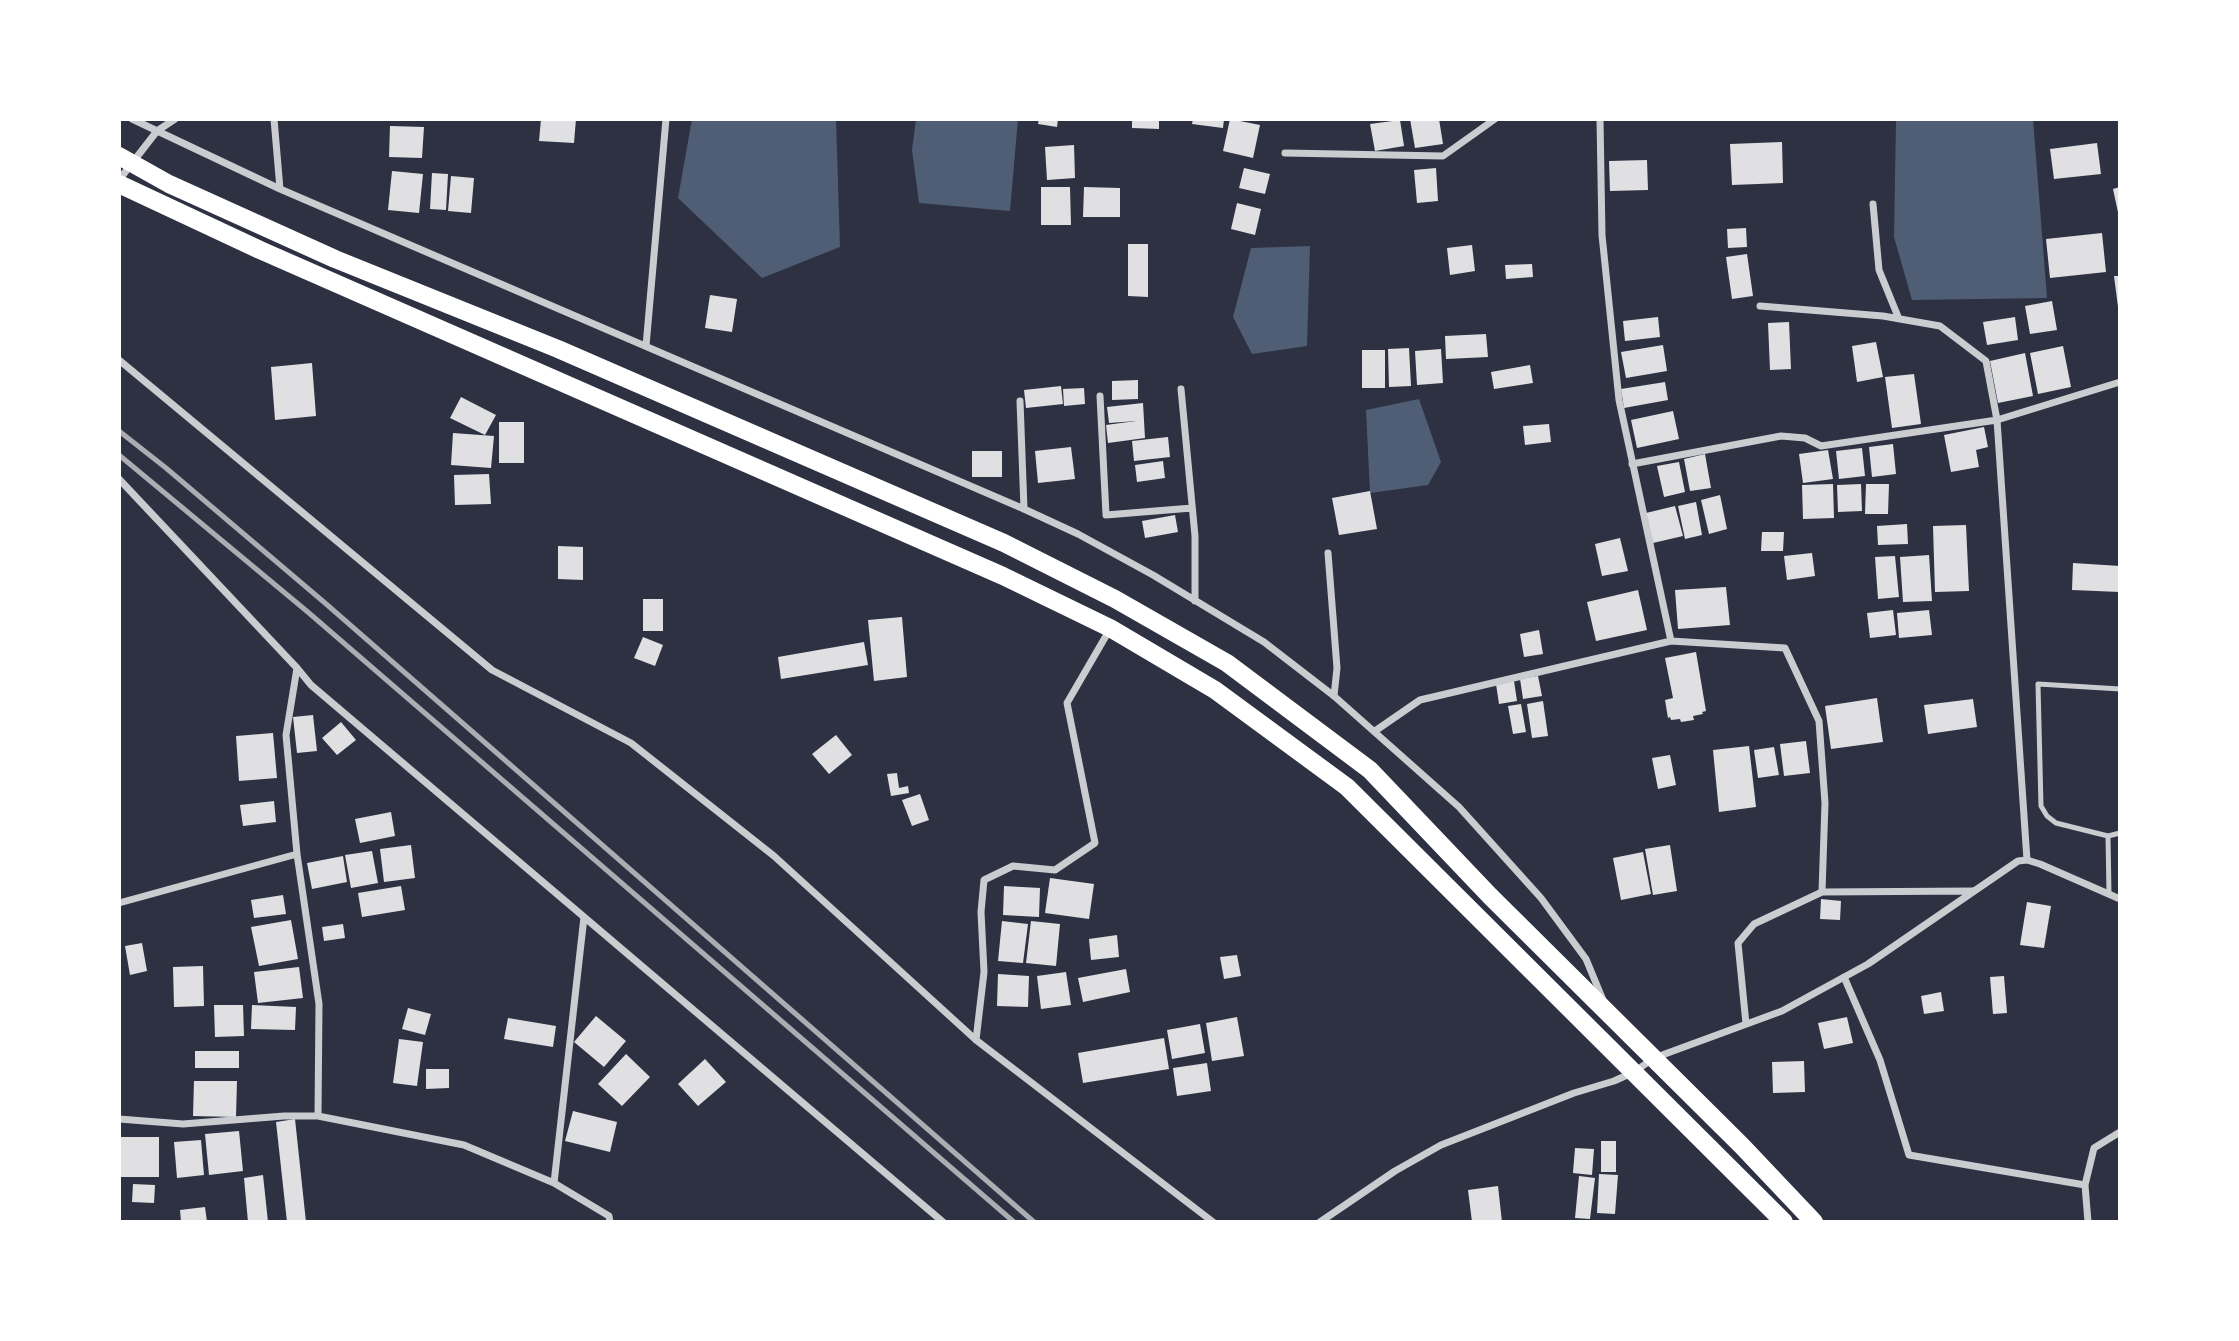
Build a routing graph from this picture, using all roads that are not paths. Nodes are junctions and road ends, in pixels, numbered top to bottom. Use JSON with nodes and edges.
{"nodes":[{"id":1,"x":132,"y":119,"type":"edge"},
{"id":2,"x":175,"y":119,"type":"edge"},
{"id":3,"x":274,"y":119,"type":"edge"},
{"id":4,"x":666,"y":119,"type":"edge"},
{"id":5,"x":1495,"y":119,"type":"edge"},
{"id":6,"x":1600,"y":119,"type":"edge"},
{"id":7,"x":157,"y":131,"type":"junction"},
{"id":8,"x":1285,"y":153,"type":"dead end"},
{"id":9,"x":126,"y":159,"type":"edge"},
{"id":10,"x":119,"y":182,"type":"edge"},
{"id":11,"x":280,"y":188,"type":"junction"},
{"id":12,"x":1873,"y":204,"type":"dead end"},
{"id":13,"x":1760,"y":306,"type":"dead end"},
{"id":14,"x":1899,"y":319,"type":"junction"},
{"id":15,"x":646,"y":346,"type":"junction"},
{"id":16,"x":119,"y":360,"type":"edge"},
{"id":17,"x":2120,"y":382,"type":"edge"},
{"id":18,"x":1181,"y":389,"type":"dead end"},
{"id":19,"x":1100,"y":396,"type":"dead end"},
{"id":20,"x":1020,"y":401,"type":"dead end"},
{"id":21,"x":1997,"y":420,"type":"junction"},
{"id":22,"x":1632,"y":464,"type":"junction"},
{"id":23,"x":119,"y":479,"type":"edge"},
{"id":24,"x":1192,"y":508,"type":"junction"},
{"id":25,"x":1024,"y":509,"type":"junction"},
{"id":26,"x":1328,"y":553,"type":"dead end"},
{"id":27,"x":1195,"y":601,"type":"junction"},
{"id":28,"x":1110,"y":628,"type":"junction"},
{"id":29,"x":1671,"y":641,"type":"junction"},
{"id":30,"x":297,"y":668,"type":"junction"},
{"id":31,"x":2120,"y":689,"type":"edge"},
{"id":32,"x":1334,"y":696,"type":"junction"},
{"id":33,"x":1375,"y":731,"type":"junction"},
{"id":34,"x":2120,"y":833,"type":"edge"},
{"id":35,"x":2108,"y":836,"type":"junction"},
{"id":36,"x":297,"y":854,"type":"junction"},
{"id":37,"x":2027,"y":860,"type":"junction"},
{"id":38,"x":1974,"y":891,"type":"junction"},
{"id":39,"x":1822,"y":892,"type":"junction"},
{"id":40,"x":2109,"y":894,"type":"junction"},
{"id":41,"x":2120,"y":899,"type":"edge"},
{"id":42,"x":119,"y":903,"type":"edge"},
{"id":43,"x":584,"y":917,"type":"junction"},
{"id":44,"x":1843,"y":977,"type":"junction"},
{"id":45,"x":1608,"y":1013,"type":"junction"},
{"id":46,"x":1745,"y":1024,"type":"junction"},
{"id":47,"x":976,"y":1040,"type":"junction"},
{"id":48,"x":1654,"y":1058,"type":"junction"},
{"id":49,"x":1634,"y":1072,"type":"junction"},
{"id":50,"x":318,"y":1116,"type":"junction"},
{"id":51,"x":119,"y":1119,"type":"edge"},
{"id":52,"x":2120,"y":1132,"type":"edge"},
{"id":53,"x":554,"y":1183,"type":"junction"},
{"id":54,"x":2085,"y":1185,"type":"junction"},
{"id":55,"x":610,"y":1222,"type":"edge"},
{"id":56,"x":943,"y":1222,"type":"edge"},
{"id":57,"x":1213,"y":1222,"type":"edge"},
{"id":58,"x":1320,"y":1222,"type":"edge"},
{"id":59,"x":1784,"y":1222,"type":"edge"},
{"id":60,"x":1814,"y":1222,"type":"edge"},
{"id":61,"x":2088,"y":1222,"type":"edge"}],
"edges":[{"from":1,"to":7,"type":"street"},
{"from":2,"to":7,"type":"street"},
{"from":3,"to":11,"type":"street"},
{"from":4,"to":15,"type":"street"},
{"from":5,"to":8,"type":"street"},
{"from":6,"to":22,"type":"street"},
{"from":7,"to":9,"type":"street"},
{"from":7,"to":11,"type":"street"},
{"from":9,"to":10,"type":"street"},
{"from":9,"to":45,"type":"highway"},
{"from":10,"to":28,"type":"highway"},
{"from":11,"to":15,"type":"street"},
{"from":12,"to":14,"type":"street"},
{"from":13,"to":14,"type":"street"},
{"from":14,"to":21,"type":"street"},
{"from":15,"to":25,"type":"street"},
{"from":16,"to":47,"type":"street"},
{"from":17,"to":21,"type":"street"},
{"from":18,"to":24,"type":"street"},
{"from":19,"to":24,"type":"street"},
{"from":20,"to":25,"type":"street"},
{"from":21,"to":22,"type":"street"},
{"from":21,"to":37,"type":"street"},
{"from":22,"to":29,"type":"street"},
{"from":23,"to":30,"type":"street"},
{"from":24,"to":27,"type":"street"},
{"from":25,"to":27,"type":"street"},
{"from":26,"to":32,"type":"street"},
{"from":27,"to":32,"type":"street"},
{"from":28,"to":47,"type":"street"},
{"from":28,"to":49,"type":"highway"},
{"from":29,"to":33,"type":"street"},
{"from":29,"to":39,"type":"street"},
{"from":30,"to":36,"type":"street"},
{"from":30,"to":43,"type":"street"},
{"from":31,"to":35,"type":"lane"},
{"from":32,"to":33,"type":"street"},
{"from":33,"to":45,"type":"street"},
{"from":34,"to":35,"type":"lane"},
{"from":35,"to":40,"type":"lane"},
{"from":36,"to":42,"type":"street"},
{"from":36,"to":50,"type":"street"},
{"from":37,"to":38,"type":"street"},
{"from":37,"to":40,"type":"street"},
{"from":38,"to":39,"type":"street"},
{"from":38,"to":44,"type":"street"},
{"from":39,"to":46,"type":"street"},
{"from":40,"to":41,"type":"street"},
{"from":43,"to":53,"type":"street"},
{"from":43,"to":56,"type":"street"},
{"from":44,"to":46,"type":"street"},
{"from":44,"to":54,"type":"street"},
{"from":45,"to":48,"type":"highway"},
{"from":46,"to":48,"type":"street"},
{"from":47,"to":57,"type":"street"},
{"from":48,"to":49,"type":"street"},
{"from":48,"to":60,"type":"highway"},
{"from":49,"to":58,"type":"street"},
{"from":49,"to":59,"type":"highway"},
{"from":50,"to":51,"type":"street"},
{"from":50,"to":53,"type":"street"},
{"from":52,"to":54,"type":"street"},
{"from":53,"to":55,"type":"street"},
{"from":54,"to":61,"type":"street"}]}
